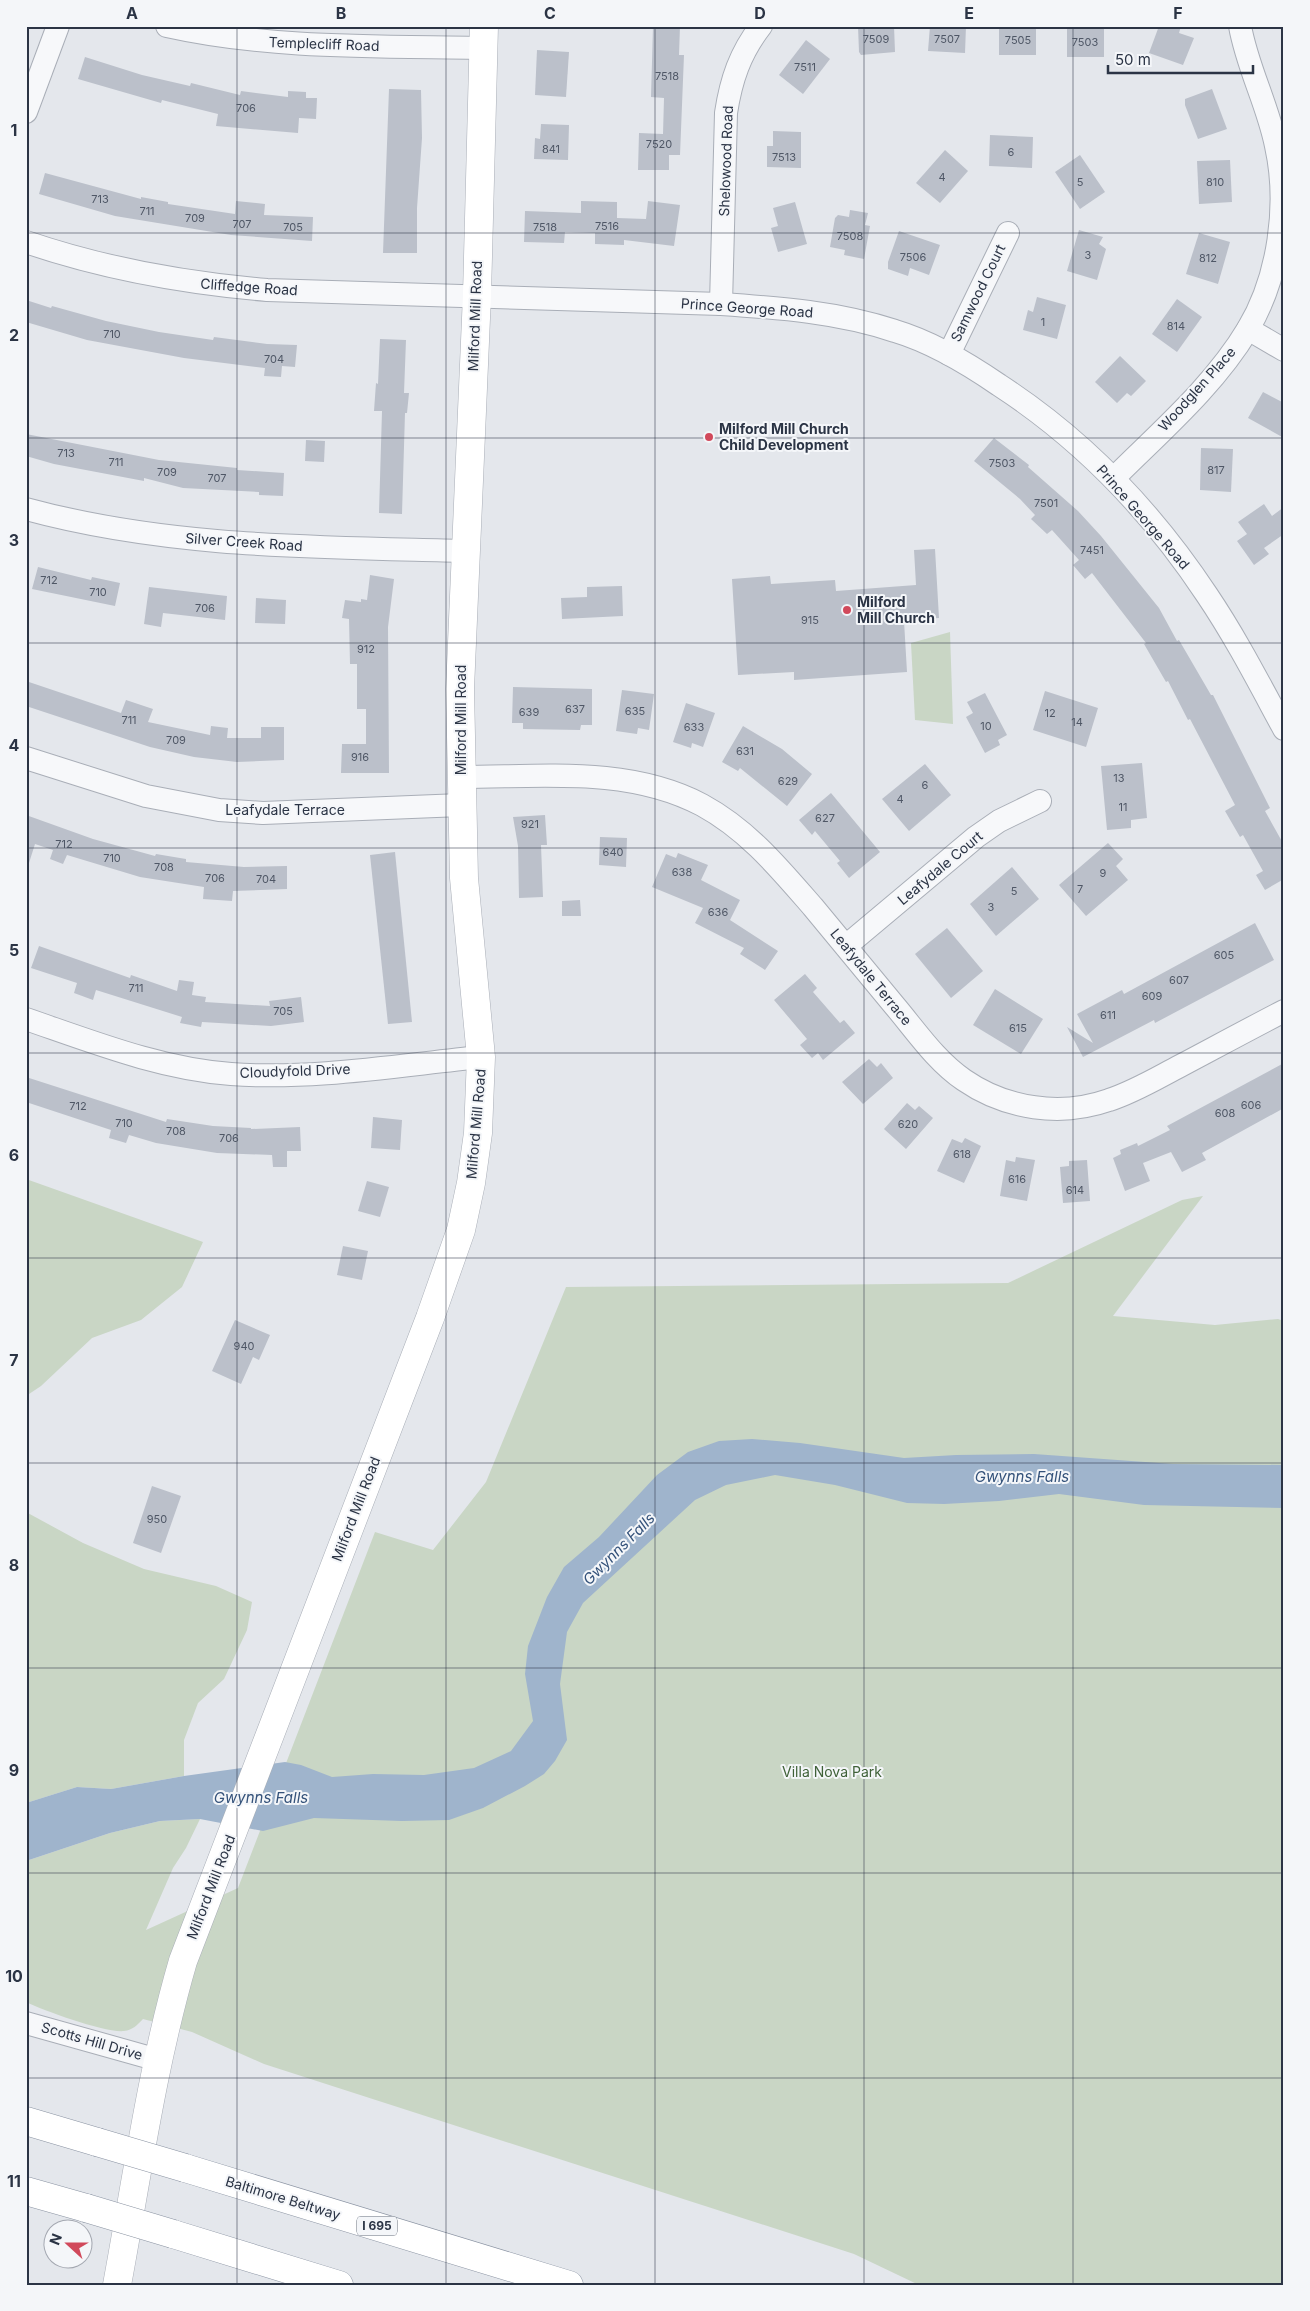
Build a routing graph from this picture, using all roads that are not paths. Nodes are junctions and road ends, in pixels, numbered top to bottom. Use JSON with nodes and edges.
{"nodes":[{"id":1,"x":58,"y":26,"type":"edge"},
{"id":2,"x":167,"y":26,"type":"edge"},
{"id":3,"x":761,"y":26,"type":"edge"},
{"id":4,"x":1240,"y":26,"type":"edge"},
{"id":5,"x":483,"y":37,"type":"edge"},
{"id":6,"x":26,"y":112,"type":"edge"},
{"id":7,"x":1282,"y":182,"type":"edge"},
{"id":8,"x":1008,"y":233,"type":"dead end"},
{"id":9,"x":26,"y":242,"type":"edge"},
{"id":10,"x":477,"y":295,"type":"junction"},
{"id":11,"x":721,"y":304,"type":"junction"},
{"id":12,"x":1248,"y":329,"type":"junction"},
{"id":13,"x":1284,"y":350,"type":"edge"},
{"id":14,"x":949,"y":354,"type":"junction"},
{"id":15,"x":1114,"y":478,"type":"junction"},
{"id":16,"x":26,"y":509,"type":"edge"},
{"id":17,"x":464,"y":551,"type":"junction"},
{"id":18,"x":1284,"y":729,"type":"edge"},
{"id":19,"x":26,"y":758,"type":"edge"},
{"id":20,"x":461,"y":777,"type":"junction"},
{"id":21,"x":1040,"y":801,"type":"dead end"},
{"id":22,"x":461,"y":805,"type":"junction"},
{"id":23,"x":846,"y":946,"type":"junction"},
{"id":24,"x":1284,"y":1011,"type":"edge"},
{"id":25,"x":26,"y":1019,"type":"edge"},
{"id":26,"x":481,"y":1057,"type":"junction"},
{"id":27,"x":26,"y":2023,"type":"edge"},
{"id":28,"x":158,"y":2060,"type":"junction"},
{"id":29,"x":26,"y":2121,"type":"edge"},
{"id":30,"x":26,"y":2191,"type":"edge"},
{"id":31,"x":117,"y":2285,"type":"edge"},
{"id":32,"x":338,"y":2285,"type":"edge"},
{"id":33,"x":568,"y":2285,"type":"edge"}],
"edges":[{"from":1,"to":6,"type":"street"},
{"from":2,"to":5,"type":"street","name":"Templecliff Road"},
{"from":3,"to":11,"type":"street","name":"Shelowood Road"},
{"from":4,"to":7,"type":"street","name":"Woodglen Place"},
{"from":5,"to":10,"type":"main road","name":"Milford Mill Road"},
{"from":7,"to":12,"type":"street","name":"Woodglen Place"},
{"from":8,"to":14,"type":"street","name":"Samwood Court"},
{"from":9,"to":10,"type":"street","name":"Cliffedge Road"},
{"from":10,"to":11,"type":"street","name":"Prince George Road"},
{"from":10,"to":17,"type":"main road","name":"Milford Mill Road"},
{"from":11,"to":14,"type":"street","name":"Prince George Road"},
{"from":12,"to":13,"type":"street"},
{"from":12,"to":15,"type":"street","name":"Woodglen Place"},
{"from":14,"to":15,"type":"street","name":"Prince George Road"},
{"from":15,"to":18,"type":"street","name":"Prince George Road"},
{"from":16,"to":17,"type":"street","name":"Silver Creek Road"},
{"from":17,"to":20,"type":"main road","name":"Milford Mill Road"},
{"from":19,"to":22,"type":"street","name":"Leafydale Terrace"},
{"from":20,"to":22,"type":"main road","name":"Milford Mill Road"},
{"from":20,"to":23,"type":"street","name":"Leafydale Terrace"},
{"from":21,"to":23,"type":"street","name":"Leafydale Court"},
{"from":22,"to":26,"type":"main road","name":"Milford Mill Road"},
{"from":23,"to":24,"type":"street","name":"Leafydale Terrace"},
{"from":25,"to":26,"type":"street","name":"Cloudyfold Drive"},
{"from":26,"to":28,"type":"main road","name":"Milford Mill Road"},
{"from":27,"to":28,"type":"street","name":"Scotts Hill Drive"},
{"from":28,"to":31,"type":"main road","name":"Milford Mill Road"},
{"from":29,"to":33,"type":"main road","name":"Baltimore Beltway","number":"I 695","bridge":true},
{"from":30,"to":32,"type":"main road","bridge":true}]}
